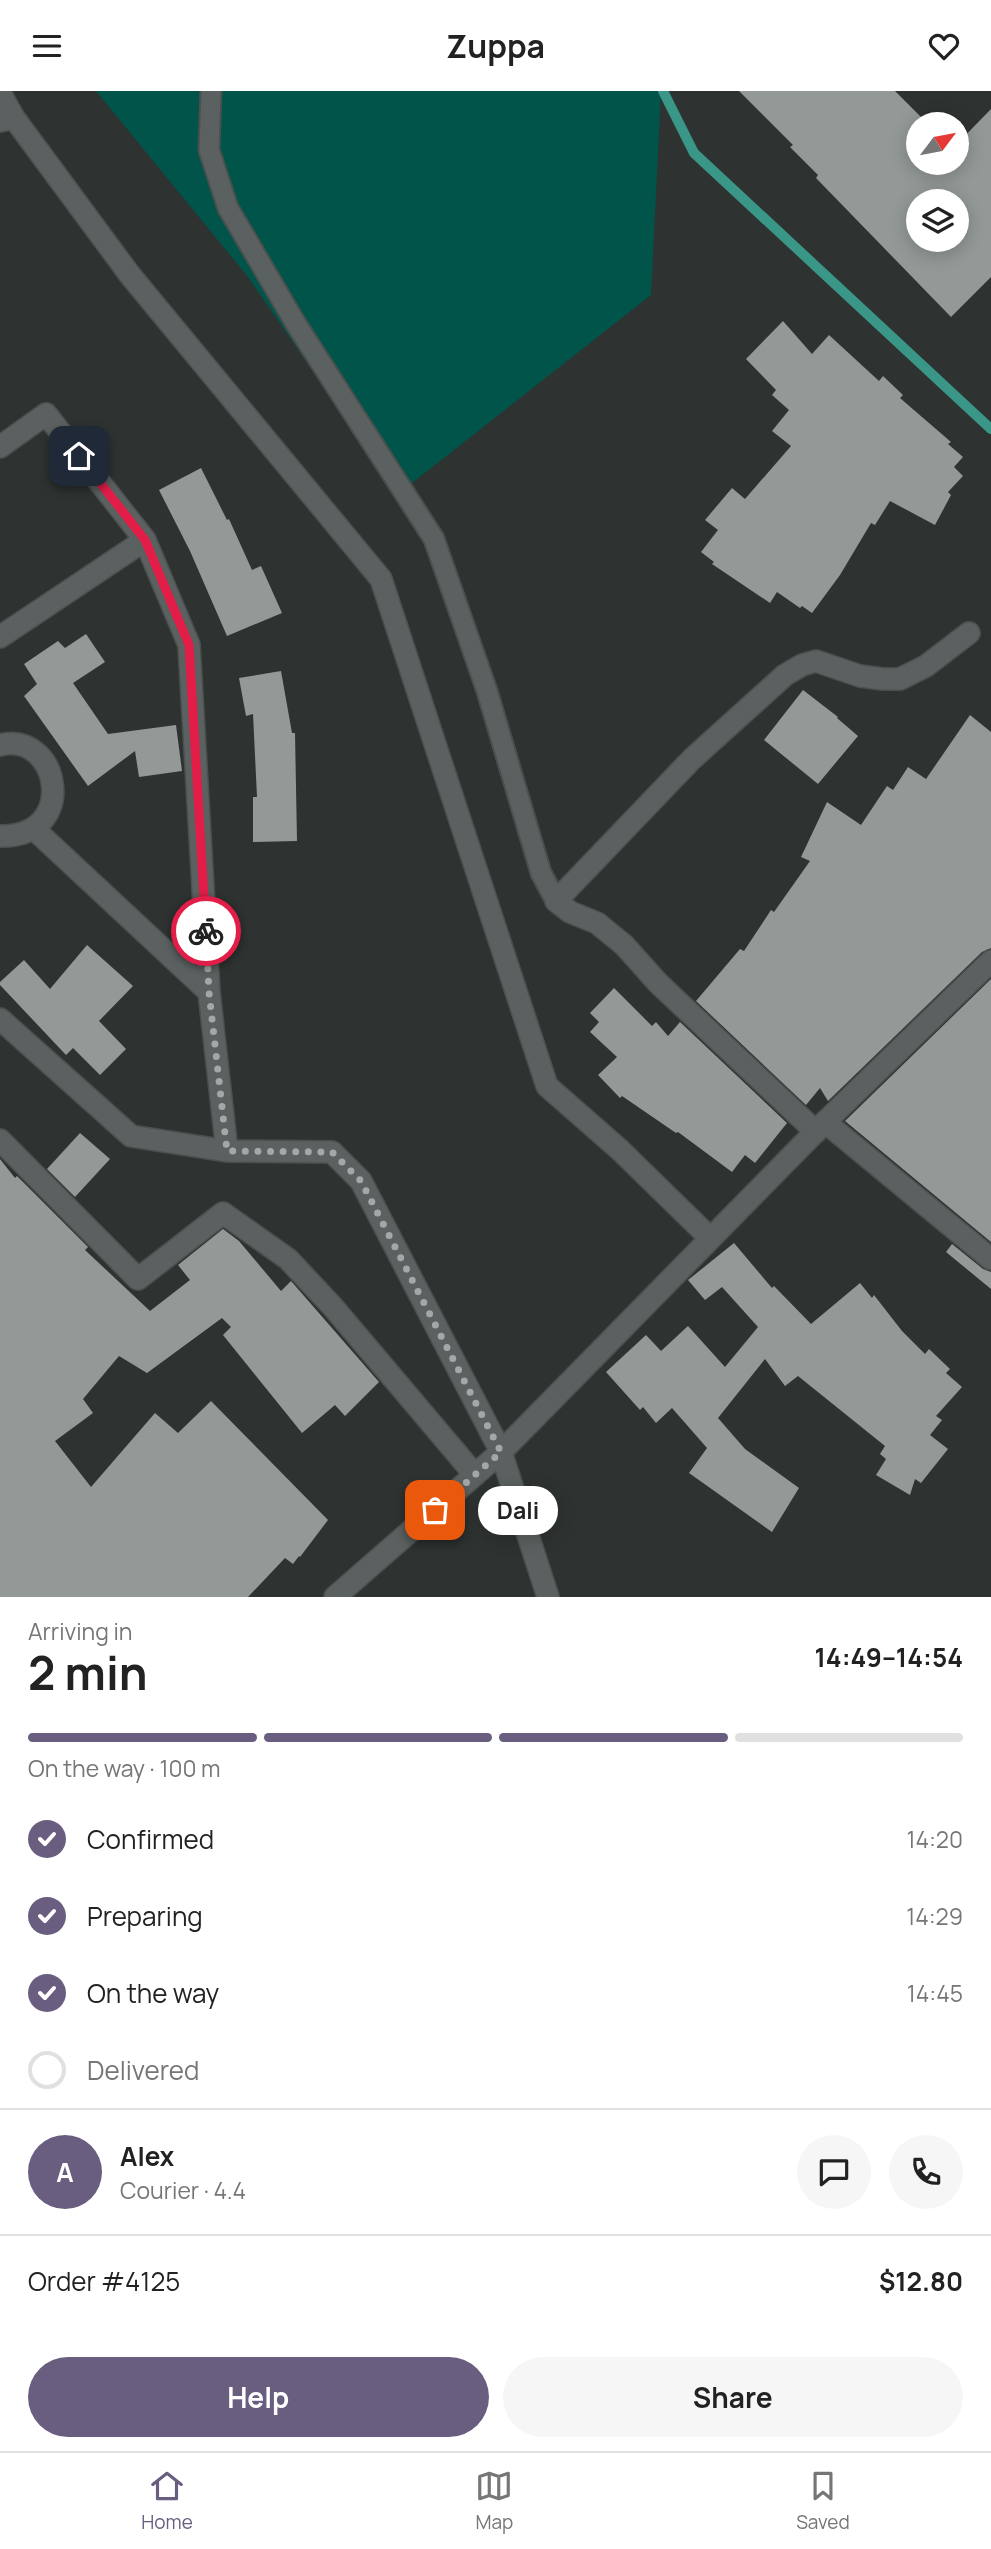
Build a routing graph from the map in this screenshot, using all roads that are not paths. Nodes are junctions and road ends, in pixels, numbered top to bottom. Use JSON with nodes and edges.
{"nodes":[{"id":1,"x":211,"y":91,"type":"edge"},
{"id":2,"x":0,"y":93,"type":"edge"},
{"id":3,"x":5,"y":115,"type":"edge"},
{"id":4,"x":0,"y":447,"type":"edge"},
{"id":5,"x":145,"y":540,"type":"junction"},
{"id":6,"x":970,"y":633,"type":"dead end"},
{"id":7,"x":0,"y":637,"type":"edge"},
{"id":8,"x":0,"y":745,"type":"edge"},
{"id":9,"x":34,"y":829,"type":"junction"},
{"id":10,"x":0,"y":836,"type":"edge"},
{"id":11,"x":556,"y":901,"type":"junction"},
{"id":12,"x":991,"y":961,"type":"edge"},
{"id":13,"x":209,"y":992,"type":"junction"},
{"id":14,"x":0,"y":1019,"type":"edge"},
{"id":15,"x":820,"y":1127,"type":"junction"},
{"id":16,"x":0,"y":1140,"type":"edge"},
{"id":17,"x":227,"y":1151,"type":"junction"},
{"id":18,"x":710,"y":1238,"type":"junction"},
{"id":19,"x":991,"y":1259,"type":"edge"},
{"id":20,"x":501,"y":1452,"type":"junction"},
{"id":21,"x":475,"y":1475,"type":"junction"},
{"id":22,"x":335,"y":1597,"type":"edge"},
{"id":23,"x":548,"y":1597,"type":"edge"}],
"edges":[{"from":1,"to":11,"type":"lane"},
{"from":2,"to":3,"type":"street"},
{"from":3,"to":18,"type":"street"},
{"from":4,"to":5,"type":"street"},
{"from":5,"to":7,"type":"street"},
{"from":5,"to":13,"type":"street"},
{"from":6,"to":11,"type":"street"},
{"from":8,"to":9,"type":"street"},
{"from":9,"to":10,"type":"street"},
{"from":9,"to":13,"type":"street"},
{"from":11,"to":15,"type":"street"},
{"from":12,"to":15,"type":"street"},
{"from":13,"to":17,"type":"street"},
{"from":14,"to":17,"type":"street"},
{"from":15,"to":18,"type":"street"},
{"from":15,"to":19,"type":"street"},
{"from":16,"to":21,"type":"street"},
{"from":17,"to":20,"type":"street"},
{"from":18,"to":20,"type":"street"},
{"from":20,"to":21,"type":"street"},
{"from":20,"to":23,"type":"street"},
{"from":21,"to":22,"type":"street"}]}
